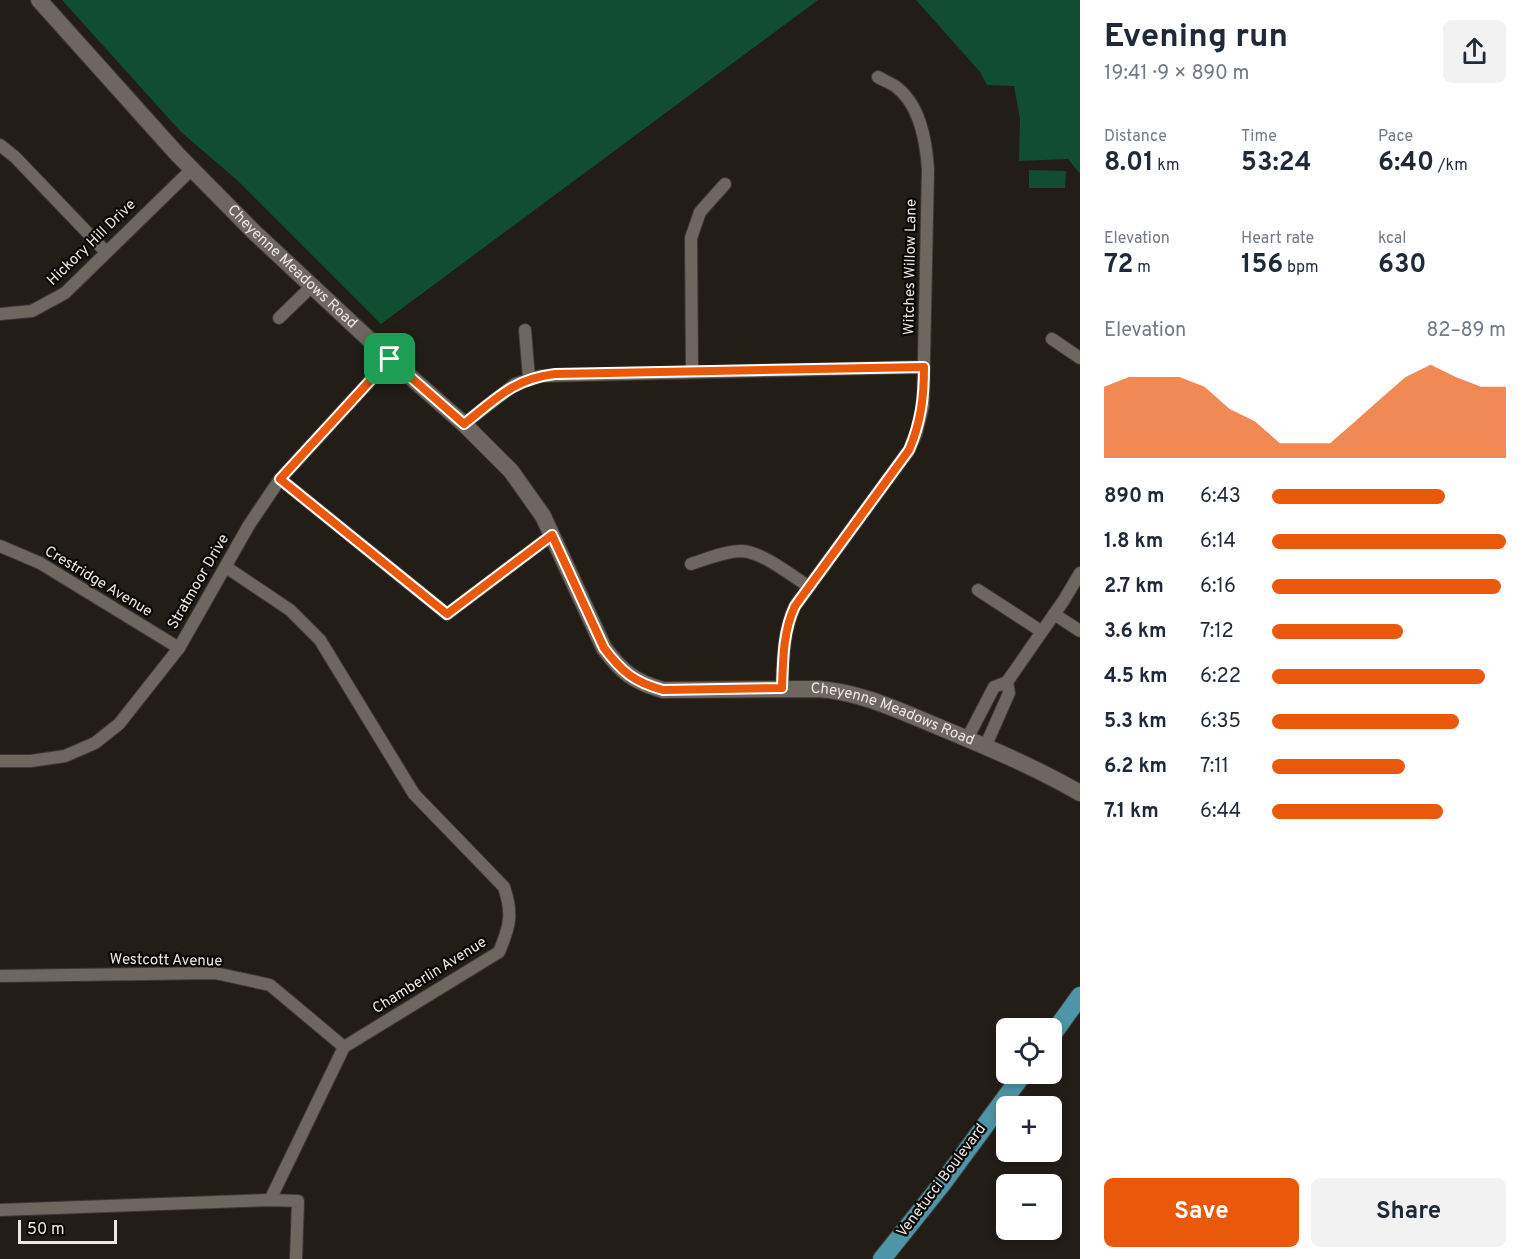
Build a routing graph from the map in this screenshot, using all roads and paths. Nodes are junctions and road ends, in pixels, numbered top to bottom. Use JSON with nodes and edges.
{"nodes":[{"id":1,"x":39,"y":0,"type":"edge"},
{"id":2,"x":878,"y":77,"type":"dead end"},
{"id":3,"x":0,"y":145,"type":"edge"},
{"id":4,"x":192,"y":169,"type":"junction"},
{"id":5,"x":725,"y":184,"type":"dead end"},
{"id":6,"x":106,"y":252,"type":"junction"},
{"id":7,"x":312,"y":286,"type":"junction"},
{"id":8,"x":0,"y":314,"type":"edge"},
{"id":9,"x":279,"y":318,"type":"dead end"},
{"id":10,"x":525,"y":330,"type":"dead end"},
{"id":11,"x":1052,"y":339,"type":"dead end"},
{"id":12,"x":1080,"y":358,"type":"edge"},
{"id":13,"x":390,"y":359,"type":"junction"},
{"id":14,"x":924,"y":367,"type":"junction"},
{"id":15,"x":692,"y":372,"type":"junction"},
{"id":16,"x":529,"y":378,"type":"junction"},
{"id":17,"x":464,"y":424,"type":"junction"},
{"id":18,"x":280,"y":479,"type":"junction"},
{"id":19,"x":552,"y":535,"type":"junction"},
{"id":20,"x":0,"y":546,"type":"edge"},
{"id":21,"x":691,"y":564,"type":"dead end"},
{"id":22,"x":226,"y":567,"type":"junction"},
{"id":23,"x":1080,"y":573,"type":"edge"},
{"id":24,"x":808,"y":586,"type":"junction"},
{"id":25,"x":978,"y":590,"type":"dead end"},
{"id":26,"x":1054,"y":614,"type":"junction"},
{"id":27,"x":1041,"y":631,"type":"junction"},
{"id":28,"x":1080,"y":631,"type":"edge"},
{"id":29,"x":179,"y":648,"type":"junction"},
{"id":30,"x":1007,"y":682,"type":"junction"},
{"id":31,"x":782,"y":688,"type":"junction"},
{"id":32,"x":967,"y":739,"type":"junction"},
{"id":33,"x":985,"y":747,"type":"junction"},
{"id":34,"x":0,"y":761,"type":"edge"},
{"id":35,"x":1080,"y":794,"type":"edge"},
{"id":36,"x":0,"y":976,"type":"edge"},
{"id":37,"x":1080,"y":996,"type":"edge"},
{"id":38,"x":1062,"y":1021,"type":"edge"},
{"id":39,"x":344,"y":1047,"type":"junction"},
{"id":40,"x":1016,"y":1084,"type":"edge"},
{"id":41,"x":270,"y":1200,"type":"junction"},
{"id":42,"x":0,"y":1210,"type":"edge"},
{"id":43,"x":296,"y":1259,"type":"edge"},
{"id":44,"x":882,"y":1259,"type":"edge"}],
"edges":[{"from":1,"to":4,"type":"main road","name":"Cheyenne Meadows Road"},
{"from":2,"to":14,"type":"street","name":"Witches Willow Lane"},
{"from":3,"to":6,"type":"street"},
{"from":4,"to":6,"type":"street","name":"Hickory Hill Drive"},
{"from":4,"to":7,"type":"main road","name":"Cheyenne Meadows Road"},
{"from":5,"to":15,"type":"street"},
{"from":6,"to":8,"type":"street","name":"Hickory Hill Drive"},
{"from":7,"to":9,"type":"street"},
{"from":7,"to":13,"type":"main road","name":"Cheyenne Meadows Road"},
{"from":10,"to":16,"type":"street"},
{"from":11,"to":12,"type":"street"},
{"from":13,"to":17,"type":"main road","name":"Cheyenne Meadows Road"},
{"from":13,"to":18,"type":"street","name":"Stratmoor Drive"},
{"from":14,"to":15,"type":"street"},
{"from":14,"to":24,"type":"street","name":"Witches Willow Lane"},
{"from":15,"to":16,"type":"street"},
{"from":16,"to":17,"type":"street"},
{"from":17,"to":19,"type":"main road","name":"Cheyenne Meadows Road"},
{"from":18,"to":19,"type":"street"},
{"from":18,"to":22,"type":"street","name":"Stratmoor Drive"},
{"from":19,"to":31,"type":"main road","name":"Cheyenne Meadows Road"},
{"from":20,"to":29,"type":"street","name":"Crestridge Avenue"},
{"from":21,"to":24,"type":"street"},
{"from":22,"to":29,"type":"street","name":"Stratmoor Drive"},
{"from":22,"to":39,"type":"street","name":"Chamberlin Avenue"},
{"from":23,"to":26,"type":"street"},
{"from":24,"to":31,"type":"street","name":"Witches Willow Lane"},
{"from":25,"to":27,"type":"street"},
{"from":26,"to":27,"type":"street"},
{"from":26,"to":28,"type":"street"},
{"from":27,"to":30,"type":"street"},
{"from":29,"to":34,"type":"street","name":"Stratmoor Drive"},
{"from":30,"to":32,"type":"street"},
{"from":30,"to":33,"type":"street"},
{"from":31,"to":32,"type":"main road","name":"Cheyenne Meadows Road"},
{"from":32,"to":33,"type":"main road","name":"Cheyenne Meadows Road"},
{"from":33,"to":35,"type":"main road","name":"Cheyenne Meadows Road"},
{"from":36,"to":39,"type":"street","name":"Westcott Avenue"},
{"from":37,"to":38,"type":"main road"},
{"from":39,"to":41,"type":"street"},
{"from":40,"to":44,"type":"main road","name":"Venetucci Boulevard"},
{"from":41,"to":42,"type":"street"},
{"from":41,"to":43,"type":"street"}]}
